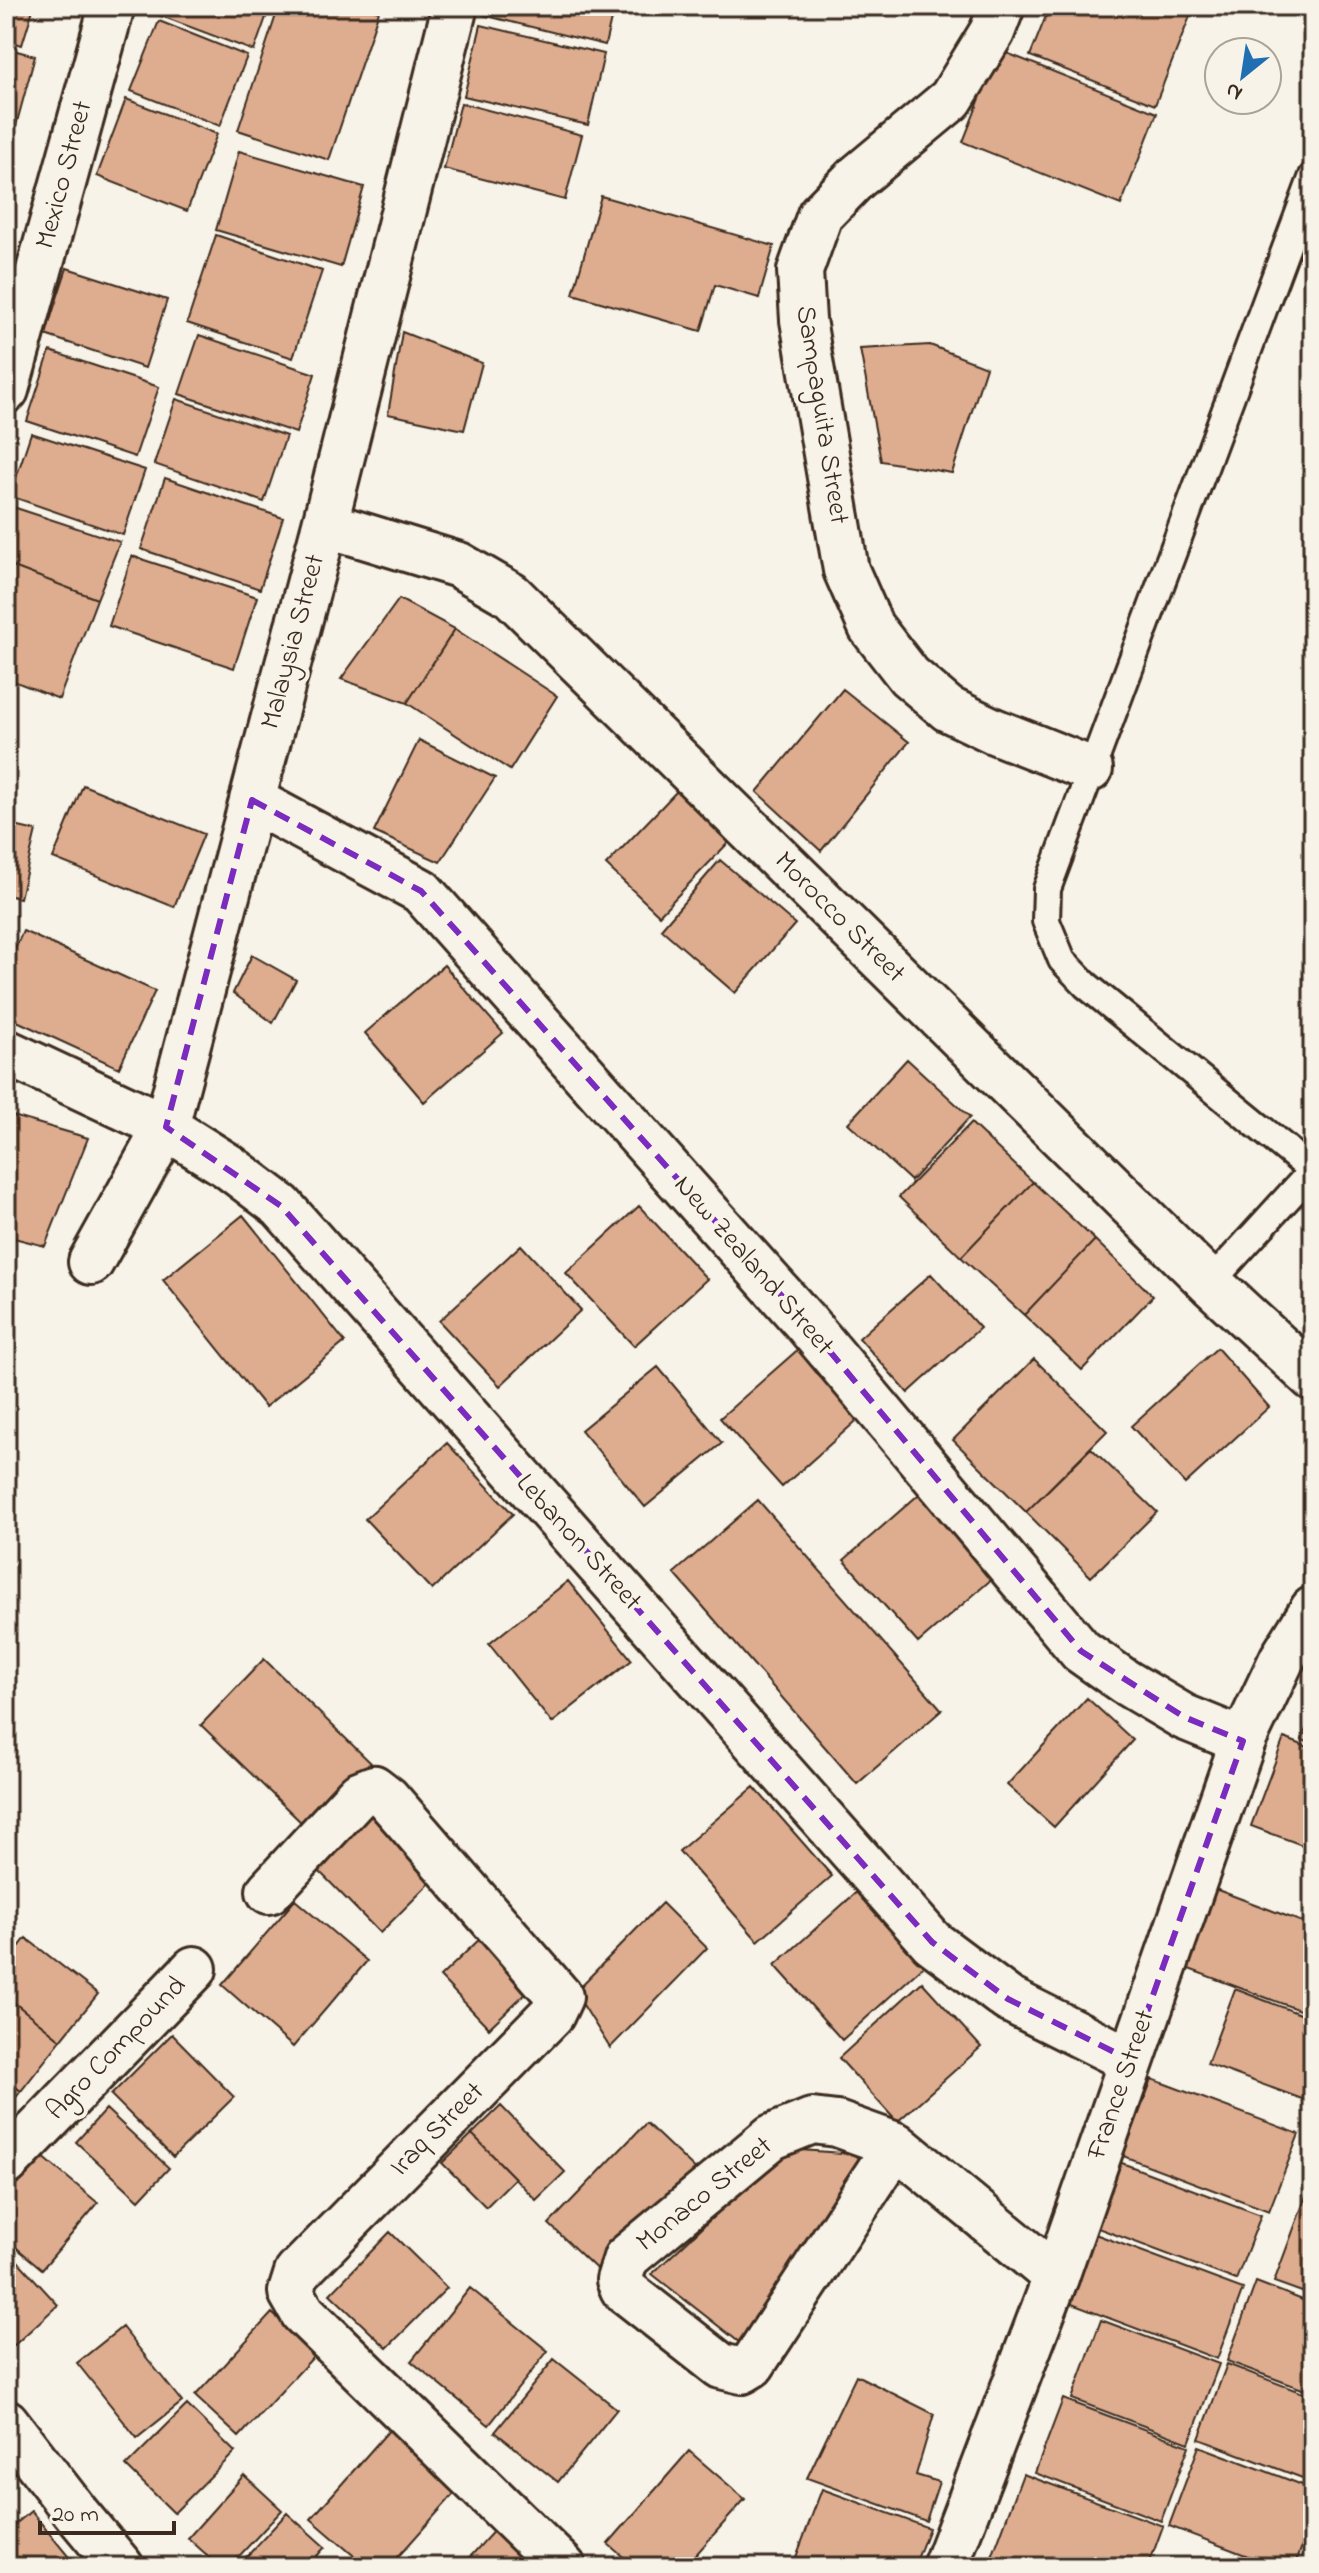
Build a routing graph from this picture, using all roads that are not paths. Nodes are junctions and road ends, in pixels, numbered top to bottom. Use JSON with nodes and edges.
{"nodes":[{"id":1,"x":112,"y":6,"type":"edge"},
{"id":2,"x":455,"y":6,"type":"edge"},
{"id":3,"x":1002,"y":6,"type":"edge"},
{"id":4,"x":1313,"y":176,"type":"edge"},
{"id":5,"x":6,"y":390,"type":"edge"},
{"id":6,"x":325,"y":524,"type":"junction"},
{"id":7,"x":1090,"y":769,"type":"junction"},
{"id":8,"x":252,"y":800,"type":"junction"},
{"id":9,"x":6,"y":1052,"type":"edge"},
{"id":10,"x":166,"y":1127,"type":"junction"},
{"id":11,"x":1313,"y":1171,"type":"edge"},
{"id":12,"x":91,"y":1262,"type":"dead end"},
{"id":13,"x":1210,"y":1283,"type":"junction"},
{"id":14,"x":1313,"y":1378,"type":"edge"},
{"id":15,"x":1313,"y":1609,"type":"edge"},
{"id":16,"x":1243,"y":1741,"type":"junction"},
{"id":17,"x":269,"y":1891,"type":"dead end"},
{"id":18,"x":194,"y":1969,"type":"dead end"},
{"id":19,"x":1130,"y":2060,"type":"junction"},
{"id":20,"x":896,"y":2145,"type":"junction"},
{"id":21,"x":6,"y":2163,"type":"edge"},
{"id":22,"x":1056,"y":2277,"type":"junction"},
{"id":23,"x":6,"y":2422,"type":"edge"},
{"id":24,"x":121,"y":2567,"type":"edge"},
{"id":25,"x":563,"y":2567,"type":"edge"},
{"id":26,"x":945,"y":2567,"type":"edge"}],
"edges":[{"from":1,"to":5,"type":"street","name":"Mexico Street"},
{"from":2,"to":6,"type":"street","name":"Malaysia Street"},
{"from":3,"to":7,"type":"street","name":"Sampaguita Street"},
{"from":4,"to":7,"type":"lane"},
{"from":6,"to":8,"type":"street","name":"Malaysia Street"},
{"from":6,"to":13,"type":"street","name":"Morocco Street"},
{"from":7,"to":11,"type":"lane"},
{"from":8,"to":10,"type":"street","name":"Malaysia Street"},
{"from":8,"to":16,"type":"street","name":"New Zealand Street"},
{"from":9,"to":10,"type":"street","name":"Lebanon Street"},
{"from":10,"to":12,"type":"street","name":"Malaysia Street"},
{"from":10,"to":19,"type":"street","name":"Lebanon Street"},
{"from":11,"to":13,"type":"lane"},
{"from":13,"to":14,"type":"street","name":"Morocco Street"},
{"from":15,"to":16,"type":"street","name":"France Street"},
{"from":16,"to":19,"type":"street","name":"France Street"},
{"from":17,"to":25,"type":"street","name":"Iraq Street"},
{"from":18,"to":21,"type":"street","name":"Agro Compound"},
{"from":19,"to":22,"type":"street","name":"France Street"},
{"from":20,"to":20,"type":"street","name":"Monaco Street"},
{"from":20,"to":22,"type":"street","name":"Monaco Street"},
{"from":22,"to":26,"type":"street","name":"France Street"},
{"from":23,"to":24,"type":"street"}]}
